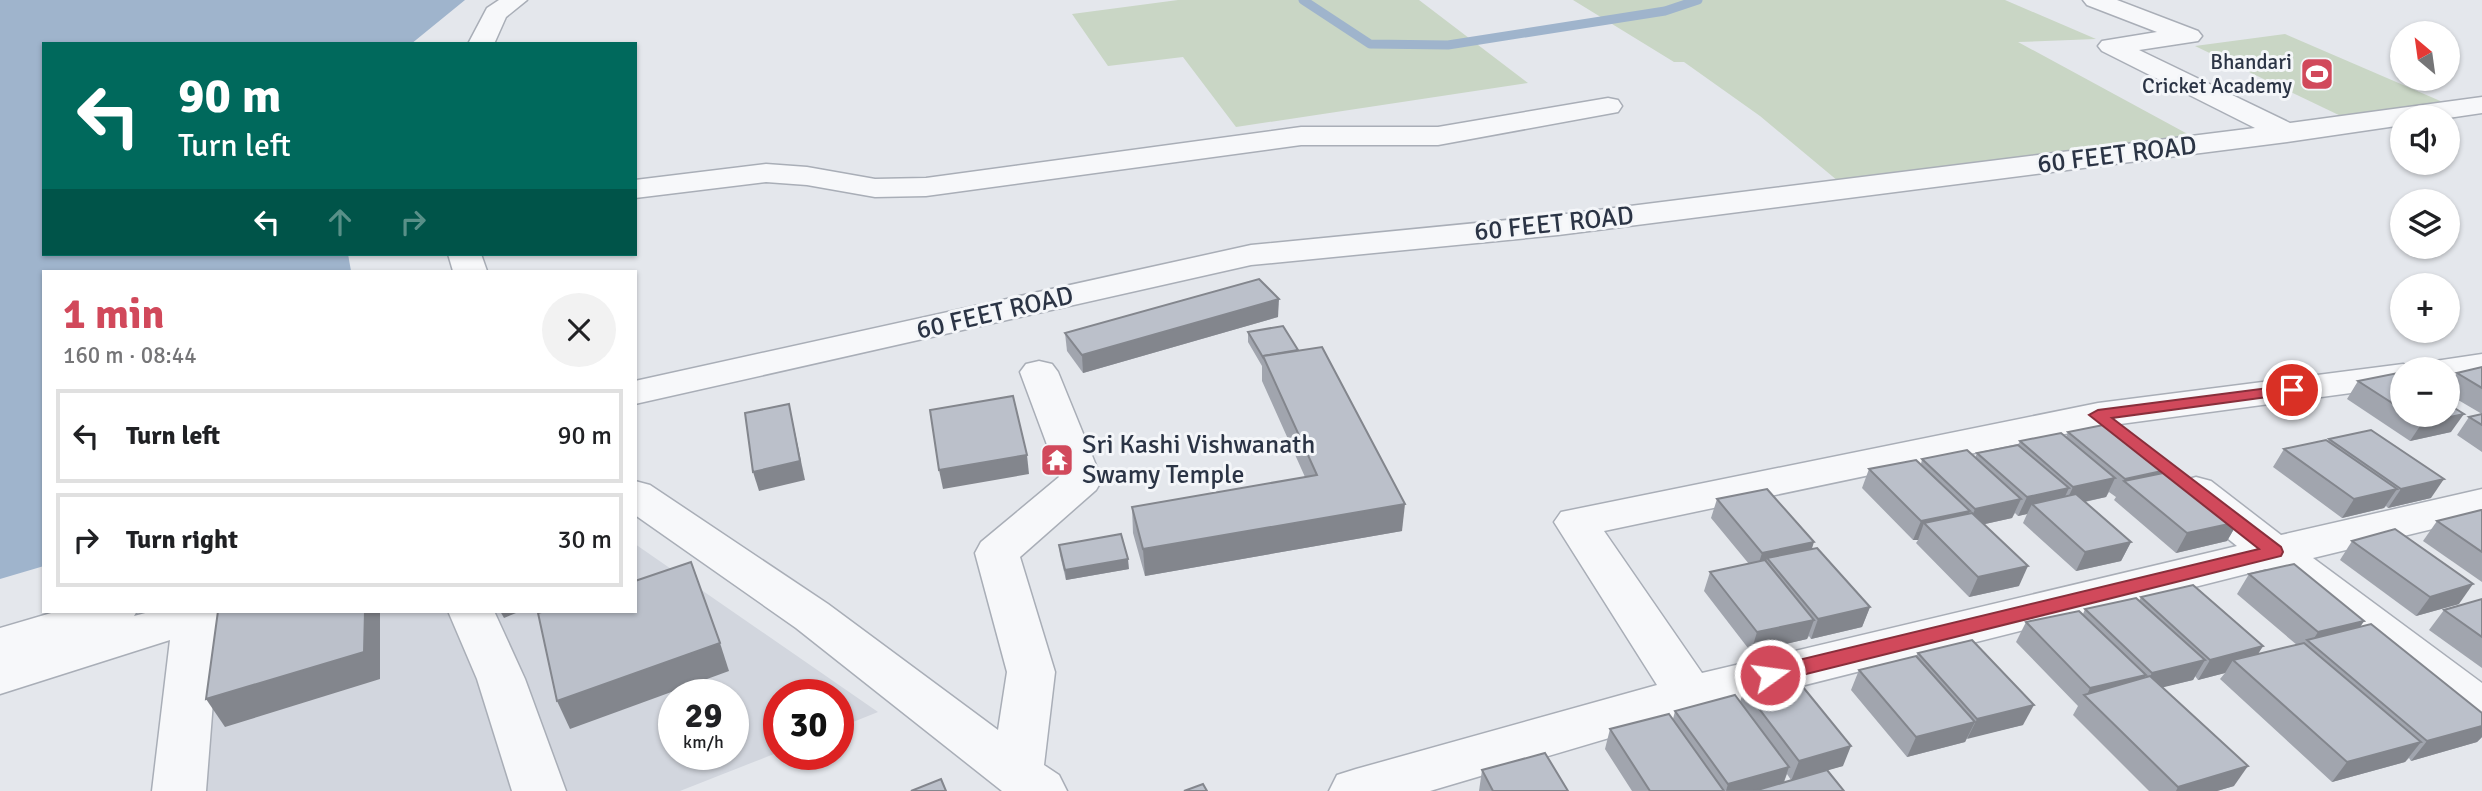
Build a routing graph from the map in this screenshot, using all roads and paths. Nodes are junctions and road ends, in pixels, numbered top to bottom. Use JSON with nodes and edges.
{"nodes":[{"id":1,"x":515,"y":0,"type":"edge"},
{"id":2,"x":2095,"y":0,"type":"edge"},
{"id":3,"x":482,"y":42,"type":"edge"},
{"id":4,"x":2482,"y":105,"type":"edge"},
{"id":5,"x":1608,"y":106,"type":"dead end"},
{"id":6,"x":2482,"y":124,"type":"edge"},
{"id":7,"x":2460,"y":127,"type":"edge"},
{"id":8,"x":2287,"y":132,"type":"junction"},
{"id":9,"x":2390,"y":138,"type":"edge"},
{"id":10,"x":637,"y":189,"type":"edge"},
{"id":11,"x":2482,"y":365,"type":"edge"},
{"id":12,"x":2460,"y":368,"type":"edge"},
{"id":13,"x":1039,"y":372,"type":"dead end"},
{"id":14,"x":2390,"y":377,"type":"edge"},
{"id":15,"x":637,"y":393,"type":"edge"},
{"id":16,"x":2098,"y":415,"type":"junction"},
{"id":17,"x":637,"y":420,"type":"edge"},
{"id":18,"x":637,"y":496,"type":"edge"},
{"id":19,"x":2482,"y":503,"type":"edge"},
{"id":20,"x":2274,"y":552,"type":"junction"},
{"id":21,"x":107,"y":613,"type":"edge"},
{"id":22,"x":203,"y":613,"type":"edge"},
{"id":23,"x":472,"y":613,"type":"edge"},
{"id":24,"x":0,"y":646,"type":"edge"},
{"id":25,"x":0,"y":675,"type":"edge"},
{"id":26,"x":1690,"y":695,"type":"junction"},
{"id":27,"x":2482,"y":710,"type":"edge"},
{"id":28,"x":1029,"y":782,"type":"edge"},
{"id":29,"x":179,"y":791,"type":"edge"},
{"id":30,"x":539,"y":791,"type":"edge"},
{"id":31,"x":1356,"y":791,"type":"edge"}],
"edges":[{"from":1,"to":3,"type":"street"},
{"from":2,"to":8,"type":"street"},
{"from":4,"to":8,"type":"street","name":"60 FEET ROAD"},
{"from":5,"to":10,"type":"street"},
{"from":6,"to":7,"type":"street"},
{"from":8,"to":15,"type":"street","name":"60 FEET ROAD"},
{"from":9,"to":17,"type":"street","name":"60 FEET ROAD"},
{"from":11,"to":12,"type":"street"},
{"from":13,"to":28,"type":"street"},
{"from":14,"to":16,"type":"street"},
{"from":16,"to":20,"type":"street"},
{"from":16,"to":26,"type":"street"},
{"from":18,"to":28,"type":"street"},
{"from":19,"to":20,"type":"street"},
{"from":20,"to":26,"type":"street"},
{"from":20,"to":27,"type":"street"},
{"from":21,"to":24,"type":"street"},
{"from":22,"to":25,"type":"street"},
{"from":22,"to":29,"type":"street"},
{"from":23,"to":30,"type":"street"},
{"from":26,"to":31,"type":"street"}]}
